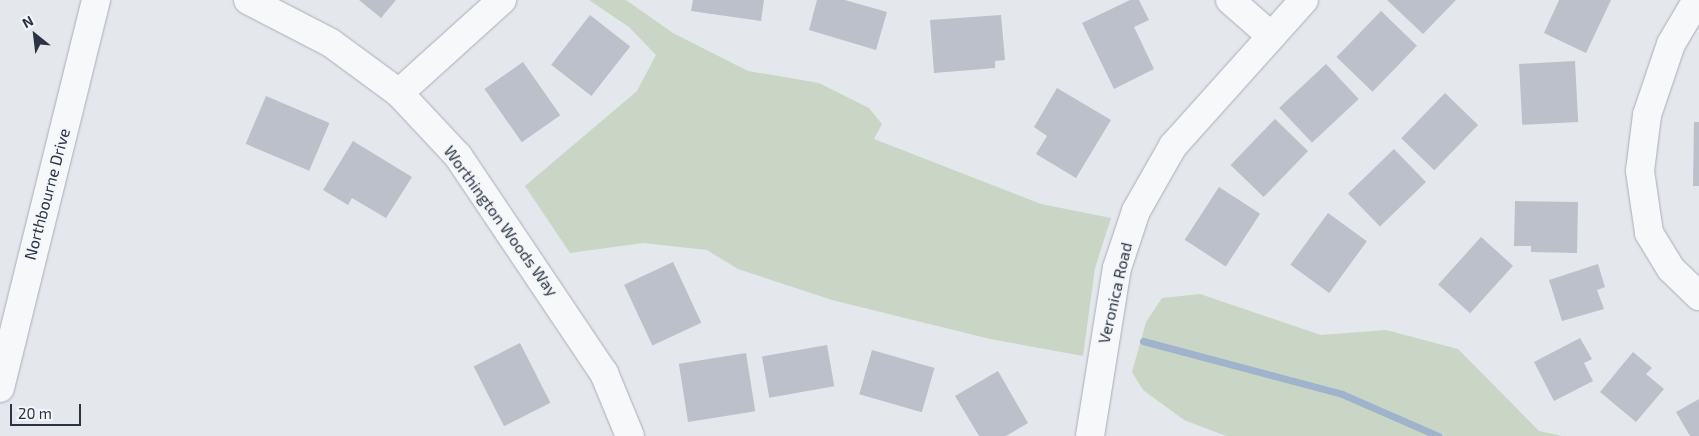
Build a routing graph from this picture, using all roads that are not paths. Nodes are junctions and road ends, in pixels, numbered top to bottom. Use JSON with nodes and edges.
{"nodes":[{"id":1,"x":96,"y":0,"type":"edge"},
{"id":2,"x":248,"y":0,"type":"edge"},
{"id":3,"x":502,"y":0,"type":"edge"},
{"id":4,"x":1230,"y":0,"type":"edge"},
{"id":5,"x":1304,"y":0,"type":"edge"},
{"id":6,"x":1697,"y":0,"type":"edge"},
{"id":7,"x":1271,"y":36,"type":"junction"},
{"id":8,"x":399,"y":93,"type":"junction"},
{"id":9,"x":1699,"y":296,"type":"edge"},
{"id":10,"x":0,"y":388,"type":"edge"},
{"id":11,"x":630,"y":436,"type":"edge"},
{"id":12,"x":1090,"y":436,"type":"edge"}],
"edges":[{"from":1,"to":10,"type":"street","name":"Northbourne Drive"},
{"from":2,"to":8,"type":"street","name":"Worthington Woods Way"},
{"from":3,"to":8,"type":"street"},
{"from":4,"to":7,"type":"street"},
{"from":5,"to":7,"type":"street","name":"Veronica Road"},
{"from":6,"to":9,"type":"street"},
{"from":7,"to":12,"type":"street","name":"Veronica Road"},
{"from":8,"to":11,"type":"street","name":"Worthington Woods Way"}]}
